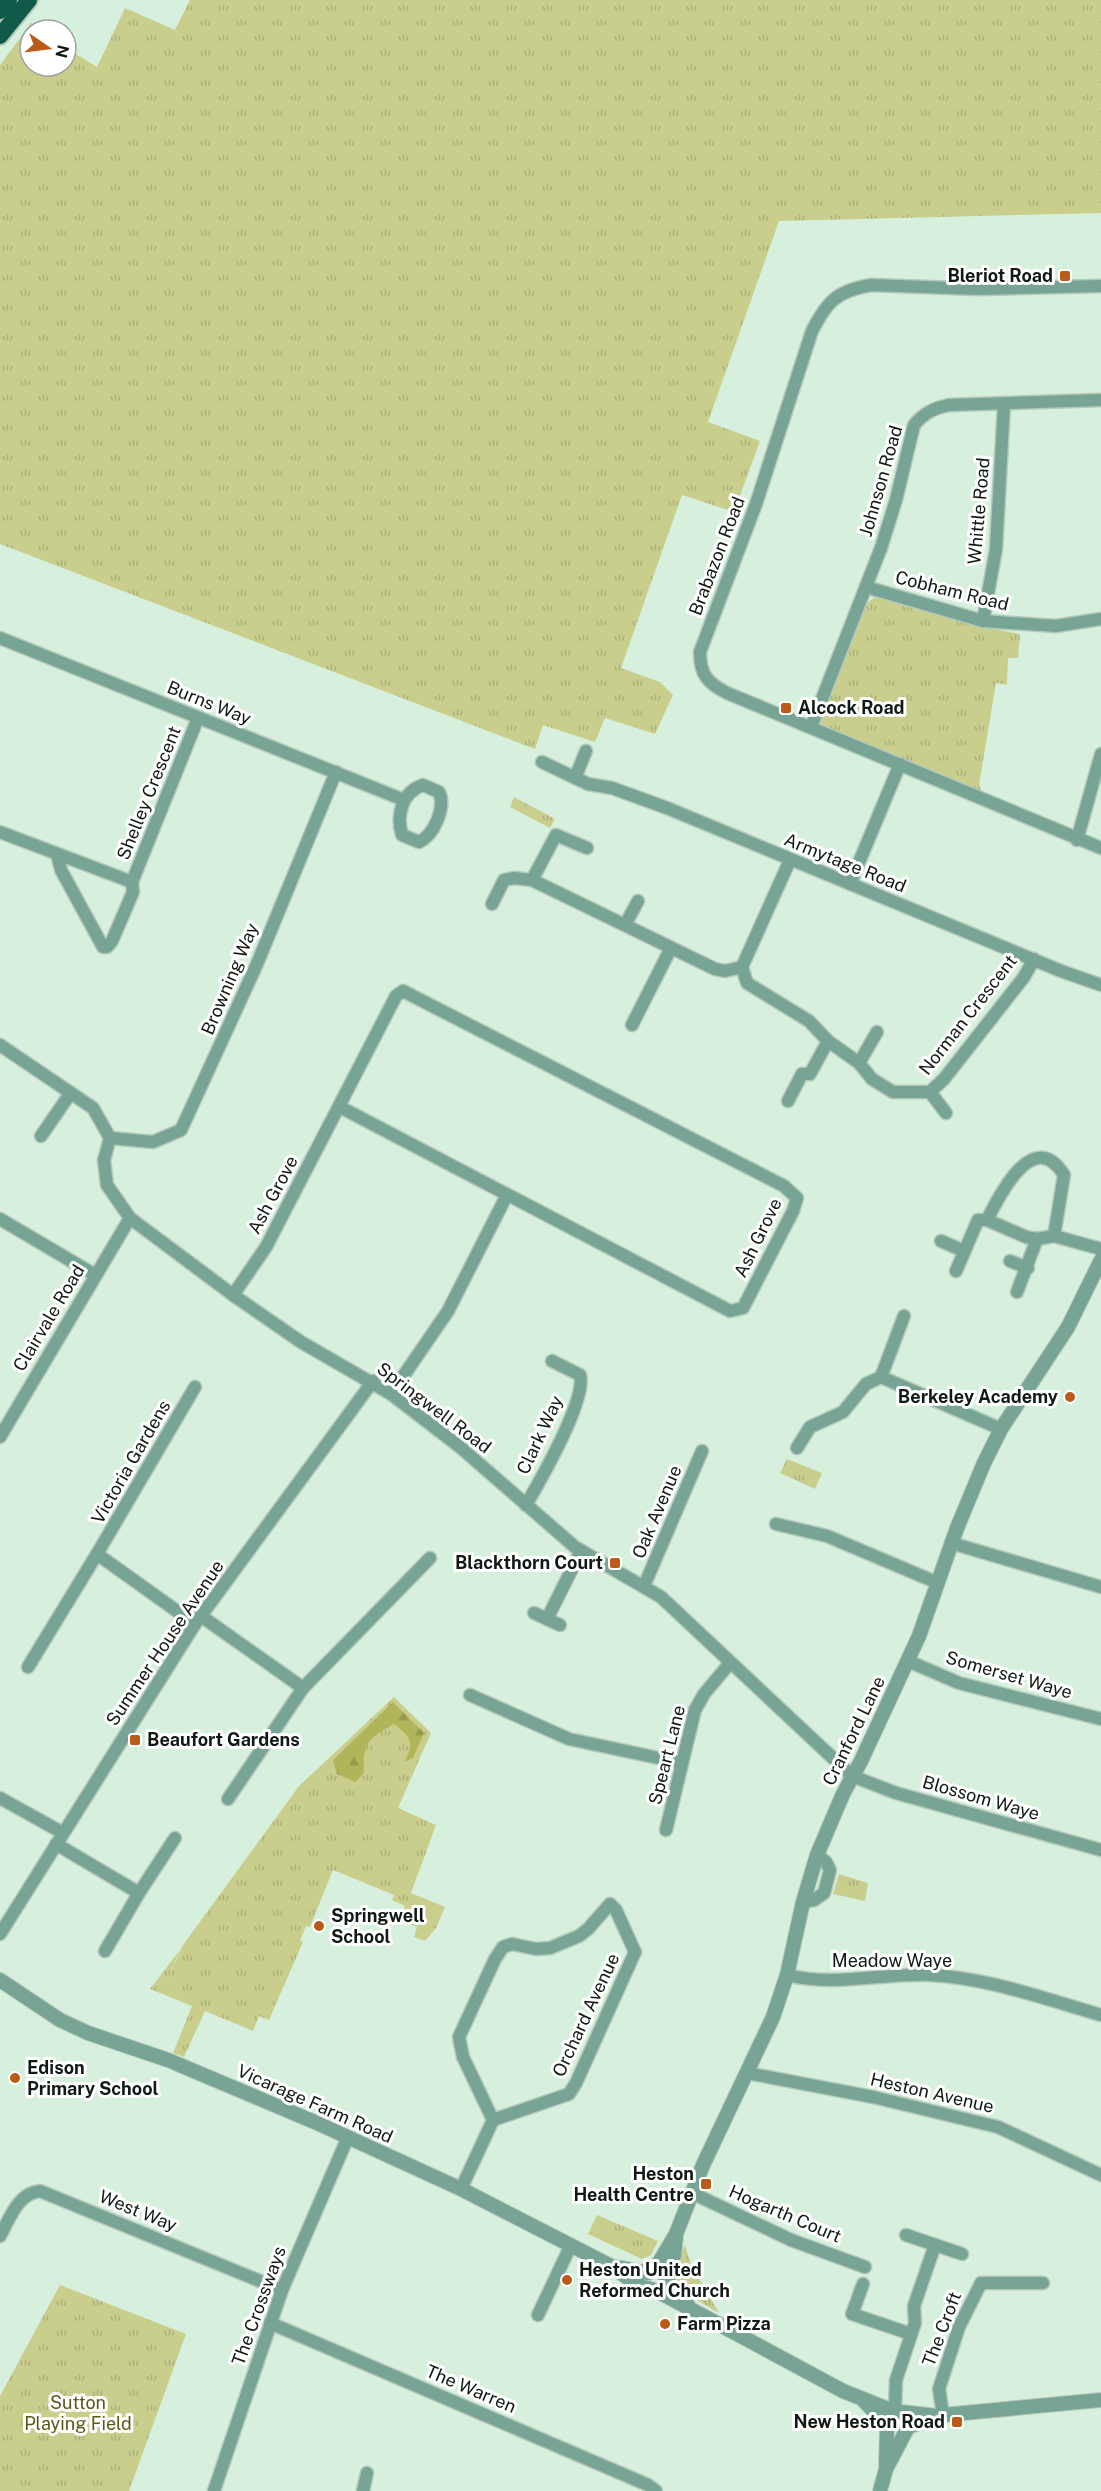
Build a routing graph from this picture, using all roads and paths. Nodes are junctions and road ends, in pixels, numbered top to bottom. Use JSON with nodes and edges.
{"nodes":[{"id":1,"x":9,"y":0,"type":"edge"},
{"id":2,"x":29,"y":0,"type":"edge"},
{"id":3,"x":0,"y":11,"type":"edge"},
{"id":4,"x":0,"y":36,"type":"edge"},
{"id":5,"x":1101,"y":286,"type":"edge"},
{"id":6,"x":1101,"y":400,"type":"edge"},
{"id":7,"x":1004,"y":404,"type":"junction"},
{"id":8,"x":866,"y":587,"type":"junction"},
{"id":9,"x":1101,"y":619,"type":"edge"},
{"id":10,"x":983,"y":621,"type":"junction"},
{"id":11,"x":0,"y":638,"type":"edge"},
{"id":12,"x":198,"y":718,"type":"junction"},
{"id":13,"x":811,"y":726,"type":"junction"},
{"id":14,"x":586,"y":751,"type":"dead end"},
{"id":15,"x":1101,"y":754,"type":"edge"},
{"id":16,"x":542,"y":762,"type":"dead end"},
{"id":17,"x":900,"y":764,"type":"junction"},
{"id":18,"x":336,"y":772,"type":"junction"},
{"id":19,"x":575,"y":778,"type":"junction"},
{"id":20,"x":404,"y":800,"type":"junction"},
{"id":21,"x":0,"y":832,"type":"edge"},
{"id":22,"x":1077,"y":840,"type":"junction"},
{"id":23,"x":587,"y":848,"type":"dead end"},
{"id":24,"x":1101,"y":848,"type":"edge"},
{"id":25,"x":57,"y":854,"type":"junction"},
{"id":26,"x":790,"y":860,"type":"junction"},
{"id":27,"x":532,"y":880,"type":"junction"},
{"id":28,"x":132,"y":882,"type":"junction"},
{"id":29,"x":850,"y":884,"type":"junction"},
{"id":30,"x":638,"y":901,"type":"dead end"},
{"id":31,"x":492,"y":904,"type":"dead end"},
{"id":32,"x":625,"y":925,"type":"junction"},
{"id":33,"x":671,"y":948,"type":"junction"},
{"id":34,"x":1034,"y":959,"type":"junction"},
{"id":35,"x":742,"y":967,"type":"junction"},
{"id":36,"x":1101,"y":985,"type":"edge"},
{"id":37,"x":632,"y":1025,"type":"dead end"},
{"id":38,"x":876,"y":1032,"type":"dead end"},
{"id":39,"x":828,"y":1041,"type":"junction"},
{"id":40,"x":0,"y":1045,"type":"edge"},
{"id":41,"x":859,"y":1063,"type":"junction"},
{"id":42,"x":930,"y":1092,"type":"junction"},
{"id":43,"x":70,"y":1094,"type":"junction"},
{"id":44,"x":788,"y":1101,"type":"dead end"},
{"id":45,"x":340,"y":1107,"type":"junction"},
{"id":46,"x":946,"y":1113,"type":"dead end"},
{"id":47,"x":41,"y":1136,"type":"dead end"},
{"id":48,"x":110,"y":1138,"type":"junction"},
{"id":49,"x":507,"y":1195,"type":"junction"},
{"id":50,"x":130,"y":1218,"type":"junction"},
{"id":51,"x":0,"y":1220,"type":"edge"},
{"id":52,"x":987,"y":1220,"type":"junction"},
{"id":53,"x":1054,"y":1236,"type":"junction"},
{"id":54,"x":1037,"y":1239,"type":"junction"},
{"id":55,"x":941,"y":1241,"type":"dead end"},
{"id":56,"x":1101,"y":1249,"type":"edge"},
{"id":57,"x":964,"y":1251,"type":"junction"},
{"id":58,"x":1101,"y":1260,"type":"edge"},
{"id":59,"x":1010,"y":1261,"type":"dead end"},
{"id":60,"x":1028,"y":1268,"type":"junction"},
{"id":61,"x":956,"y":1270,"type":"dead end"},
{"id":62,"x":95,"y":1275,"type":"junction"},
{"id":63,"x":1097,"y":1280,"type":"edge"},
{"id":64,"x":1017,"y":1293,"type":"dead end"},
{"id":65,"x":233,"y":1295,"type":"junction"},
{"id":66,"x":904,"y":1316,"type":"dead end"},
{"id":67,"x":552,"y":1361,"type":"dead end"},
{"id":68,"x":881,"y":1377,"type":"junction"},
{"id":69,"x":373,"y":1382,"type":"junction"},
{"id":70,"x":195,"y":1388,"type":"dead end"},
{"id":71,"x":391,"y":1394,"type":"junction"},
{"id":72,"x":5,"y":1418,"type":"edge"},
{"id":73,"x":1002,"y":1429,"type":"junction"},
{"id":74,"x":0,"y":1437,"type":"edge"},
{"id":75,"x":797,"y":1448,"type":"dead end"},
{"id":76,"x":702,"y":1451,"type":"dead end"},
{"id":77,"x":526,"y":1505,"type":"junction"},
{"id":78,"x":776,"y":1524,"type":"dead end"},
{"id":79,"x":951,"y":1543,"type":"junction"},
{"id":80,"x":581,"y":1551,"type":"junction"},
{"id":81,"x":97,"y":1554,"type":"junction"},
{"id":82,"x":430,"y":1558,"type":"dead end"},
{"id":83,"x":938,"y":1583,"type":"junction"},
{"id":84,"x":644,"y":1586,"type":"junction"},
{"id":85,"x":1101,"y":1587,"type":"edge"},
{"id":86,"x":534,"y":1613,"type":"dead end"},
{"id":87,"x":547,"y":1619,"type":"junction"},
{"id":88,"x":198,"y":1620,"type":"junction"},
{"id":89,"x":560,"y":1625,"type":"dead end"},
{"id":90,"x":908,"y":1661,"type":"junction"},
{"id":91,"x":730,"y":1663,"type":"junction"},
{"id":92,"x":28,"y":1667,"type":"dead end"},
{"id":93,"x":303,"y":1688,"type":"junction"},
{"id":94,"x":470,"y":1695,"type":"dead end"},
{"id":95,"x":1101,"y":1719,"type":"edge"},
{"id":96,"x":682,"y":1763,"type":"junction"},
{"id":97,"x":852,"y":1776,"type":"junction"},
{"id":98,"x":0,"y":1797,"type":"edge"},
{"id":99,"x":228,"y":1799,"type":"dead end"},
{"id":100,"x":666,"y":1830,"type":"dead end"},
{"id":101,"x":175,"y":1838,"type":"dead end"},
{"id":102,"x":59,"y":1839,"type":"junction"},
{"id":103,"x":1101,"y":1850,"type":"edge"},
{"id":104,"x":140,"y":1893,"type":"junction"},
{"id":105,"x":0,"y":1934,"type":"edge"},
{"id":106,"x":105,"y":1950,"type":"dead end"},
{"id":107,"x":787,"y":1975,"type":"junction"},
{"id":108,"x":0,"y":1980,"type":"edge"},
{"id":109,"x":1101,"y":2015,"type":"edge"},
{"id":110,"x":747,"y":2073,"type":"junction"},
{"id":111,"x":493,"y":2120,"type":"junction"},
{"id":112,"x":348,"y":2137,"type":"junction"},
{"id":113,"x":1101,"y":2175,"type":"edge"},
{"id":114,"x":461,"y":2189,"type":"junction"},
{"id":115,"x":692,"y":2193,"type":"junction"},
{"id":116,"x":906,"y":2235,"type":"dead end"},
{"id":117,"x":0,"y":2236,"type":"edge"},
{"id":118,"x":571,"y":2245,"type":"junction"},
{"id":119,"x":934,"y":2245,"type":"junction"},
{"id":120,"x":962,"y":2254,"type":"dead end"},
{"id":121,"x":865,"y":2267,"type":"dead end"},
{"id":122,"x":657,"y":2280,"type":"junction"},
{"id":123,"x":1043,"y":2283,"type":"dead end"},
{"id":124,"x":863,"y":2284,"type":"dead end"},
{"id":125,"x":282,"y":2290,"type":"junction"},
{"id":126,"x":538,"y":2315,"type":"dead end"},
{"id":127,"x":270,"y":2323,"type":"junction"},
{"id":128,"x":911,"y":2334,"type":"junction"},
{"id":129,"x":862,"y":2400,"type":"junction"},
{"id":130,"x":1101,"y":2400,"type":"edge"},
{"id":131,"x":940,"y":2415,"type":"junction"},
{"id":132,"x":901,"y":2419,"type":"junction"},
{"id":133,"x":886,"y":2426,"type":"junction"},
{"id":134,"x":886,"y":2469,"type":"junction"},
{"id":135,"x":367,"y":2473,"type":"dead end"},
{"id":136,"x":214,"y":2491,"type":"edge"},
{"id":137,"x":363,"y":2491,"type":"edge"},
{"id":138,"x":656,"y":2491,"type":"edge"},
{"id":139,"x":880,"y":2491,"type":"edge"}],
"edges":[{"from":1,"to":3,"type":"highway"},
{"from":2,"to":4,"type":"highway"},
{"from":5,"to":13,"type":"street","name":"Brabazon Road"},
{"from":6,"to":7,"type":"street","name":"Johnson Road"},
{"from":7,"to":8,"type":"street","name":"Johnson Road"},
{"from":7,"to":10,"type":"street","name":"Whittle Road"},
{"from":8,"to":10,"type":"street","name":"Cobham Road"},
{"from":8,"to":13,"type":"street","name":"Johnson Road"},
{"from":9,"to":10,"type":"street","name":"Cobham Road"},
{"from":11,"to":12,"type":"street","name":"Burns Way"},
{"from":12,"to":18,"type":"street","name":"Burns Way"},
{"from":12,"to":28,"type":"street","name":"Shelley Crescent"},
{"from":13,"to":17,"type":"street","name":"Brabazon Road"},
{"from":14,"to":19,"type":"street"},
{"from":15,"to":22,"type":"street"},
{"from":16,"to":19,"type":"street","name":"Armytage Road"},
{"from":17,"to":22,"type":"street","name":"Brabazon Road"},
{"from":17,"to":29,"type":"street"},
{"from":18,"to":20,"type":"street","name":"Burns Way"},
{"from":18,"to":48,"type":"street","name":"Browning Way"},
{"from":19,"to":26,"type":"street","name":"Armytage Road"},
{"from":20,"to":20,"type":"street"},
{"from":21,"to":25,"type":"street","name":"Shelley Crescent"},
{"from":22,"to":24,"type":"street","name":"Brabazon Road"},
{"from":23,"to":27,"type":"street"},
{"from":25,"to":28,"type":"street","name":"Shelley Crescent"},
{"from":25,"to":28,"type":"street","name":"Shelley Crescent"},
{"from":26,"to":29,"type":"street","name":"Armytage Road"},
{"from":26,"to":35,"type":"street"},
{"from":27,"to":31,"type":"street"},
{"from":27,"to":32,"type":"street"},
{"from":29,"to":34,"type":"street","name":"Armytage Road"},
{"from":30,"to":32,"type":"street"},
{"from":32,"to":33,"type":"street"},
{"from":33,"to":35,"type":"street"},
{"from":33,"to":37,"type":"street"},
{"from":34,"to":36,"type":"street","name":"Armytage Road"},
{"from":34,"to":42,"type":"street","name":"Norman Crescent"},
{"from":35,"to":39,"type":"street","name":"Norman Crescent"},
{"from":38,"to":41,"type":"street"},
{"from":39,"to":41,"type":"street","name":"Norman Crescent"},
{"from":39,"to":44,"type":"street"},
{"from":40,"to":43,"type":"street"},
{"from":41,"to":42,"type":"street","name":"Norman Crescent"},
{"from":42,"to":46,"type":"street","name":"Norman Crescent"},
{"from":43,"to":47,"type":"street"},
{"from":43,"to":48,"type":"street"},
{"from":45,"to":49,"type":"street","name":"Ash Grove"},
{"from":45,"to":49,"type":"street","name":"Ash Grove"},
{"from":45,"to":65,"type":"street","name":"Ash Grove"},
{"from":48,"to":50,"type":"street","name":"Springwell Road"},
{"from":49,"to":71,"type":"street"},
{"from":50,"to":62,"type":"street","name":"Clairvale Road"},
{"from":50,"to":65,"type":"street","name":"Springwell Road"},
{"from":51,"to":62,"type":"street"},
{"from":52,"to":53,"type":"street"},
{"from":52,"to":54,"type":"street"},
{"from":52,"to":57,"type":"street"},
{"from":53,"to":54,"type":"street"},
{"from":53,"to":56,"type":"street"},
{"from":54,"to":60,"type":"street"},
{"from":55,"to":57,"type":"street"},
{"from":57,"to":61,"type":"street"},
{"from":58,"to":63,"type":"street","name":"Cranford Lane"},
{"from":59,"to":60,"type":"street"},
{"from":60,"to":64,"type":"street"},
{"from":62,"to":72,"type":"street","name":"Clairvale Road"},
{"from":63,"to":73,"type":"street","name":"Cranford Lane"},
{"from":65,"to":69,"type":"street","name":"Springwell Road"},
{"from":66,"to":68,"type":"street"},
{"from":67,"to":77,"type":"street","name":"Clark Way"},
{"from":68,"to":73,"type":"street"},
{"from":68,"to":75,"type":"street"},
{"from":69,"to":71,"type":"street","name":"Springwell Road"},
{"from":69,"to":88,"type":"street","name":"Summer House Avenue"},
{"from":70,"to":81,"type":"street","name":"Victoria Gardens"},
{"from":71,"to":77,"type":"street","name":"Springwell Road"},
{"from":72,"to":74,"type":"street","name":"Clairvale Road"},
{"from":73,"to":79,"type":"street","name":"Cranford Lane"},
{"from":76,"to":84,"type":"street","name":"Oak Avenue"},
{"from":77,"to":80,"type":"street","name":"Springwell Road"},
{"from":78,"to":83,"type":"street"},
{"from":79,"to":83,"type":"street","name":"Cranford Lane"},
{"from":79,"to":85,"type":"street"},
{"from":80,"to":84,"type":"street","name":"Springwell Road"},
{"from":80,"to":87,"type":"street"},
{"from":81,"to":88,"type":"street"},
{"from":81,"to":92,"type":"street","name":"Victoria Gardens"},
{"from":82,"to":93,"type":"street"},
{"from":83,"to":90,"type":"street","name":"Cranford Lane"},
{"from":84,"to":91,"type":"street","name":"Springwell Road"},
{"from":86,"to":87,"type":"street"},
{"from":87,"to":89,"type":"street"},
{"from":88,"to":93,"type":"street"},
{"from":88,"to":102,"type":"street","name":"Summer House Avenue"},
{"from":90,"to":95,"type":"street","name":"Somerset Waye"},
{"from":90,"to":97,"type":"street","name":"Cranford Lane"},
{"from":91,"to":96,"type":"street","name":"Speart Lane"},
{"from":91,"to":97,"type":"street","name":"Springwell Road"},
{"from":93,"to":99,"type":"street"},
{"from":94,"to":96,"type":"street"},
{"from":96,"to":100,"type":"street","name":"Speart Lane"},
{"from":97,"to":103,"type":"street","name":"Blossom Waye"},
{"from":97,"to":107,"type":"street","name":"Cranford Lane"},
{"from":98,"to":102,"type":"street"},
{"from":101,"to":104,"type":"street"},
{"from":102,"to":104,"type":"street"},
{"from":102,"to":105,"type":"street","name":"Summer House Avenue"},
{"from":104,"to":106,"type":"street"},
{"from":107,"to":109,"type":"street","name":"Meadow Waye"},
{"from":107,"to":110,"type":"street","name":"Cranford Lane"},
{"from":108,"to":112,"type":"street","name":"Vicarage Farm Road"},
{"from":110,"to":113,"type":"street","name":"Heston Avenue"},
{"from":110,"to":115,"type":"street","name":"Cranford Lane"},
{"from":111,"to":111,"type":"street","name":"Orchard Avenue"},
{"from":111,"to":114,"type":"street"},
{"from":112,"to":114,"type":"street","name":"Vicarage Farm Road"},
{"from":112,"to":125,"type":"street","name":"The Crossways"},
{"from":114,"to":118,"type":"street","name":"Vicarage Farm Road"},
{"from":115,"to":121,"type":"street","name":"Hogarth Court"},
{"from":115,"to":122,"type":"street","name":"Cranford Lane"},
{"from":116,"to":119,"type":"street"},
{"from":117,"to":125,"type":"street","name":"West Way"},
{"from":118,"to":122,"type":"street","name":"Vicarage Farm Road"},
{"from":118,"to":126,"type":"street"},
{"from":119,"to":120,"type":"street"},
{"from":119,"to":128,"type":"street"},
{"from":122,"to":129,"type":"street","name":"Vicarage Farm Road"},
{"from":123,"to":131,"type":"street","name":"The Croft"},
{"from":124,"to":128,"type":"street"},
{"from":125,"to":127,"type":"street","name":"The Crossways"},
{"from":127,"to":136,"type":"street","name":"The Crossways"},
{"from":127,"to":138,"type":"street","name":"The Warren"},
{"from":128,"to":132,"type":"street"},
{"from":129,"to":132,"type":"street","name":"Vicarage Farm Road"},
{"from":129,"to":133,"type":"street","name":"Vicarage Farm Road"},
{"from":130,"to":131,"type":"street"},
{"from":131,"to":132,"type":"street"},
{"from":132,"to":133,"type":"street"},
{"from":132,"to":134,"type":"street"},
{"from":133,"to":134,"type":"street"},
{"from":134,"to":139,"type":"street"},
{"from":135,"to":137,"type":"street"}]}
